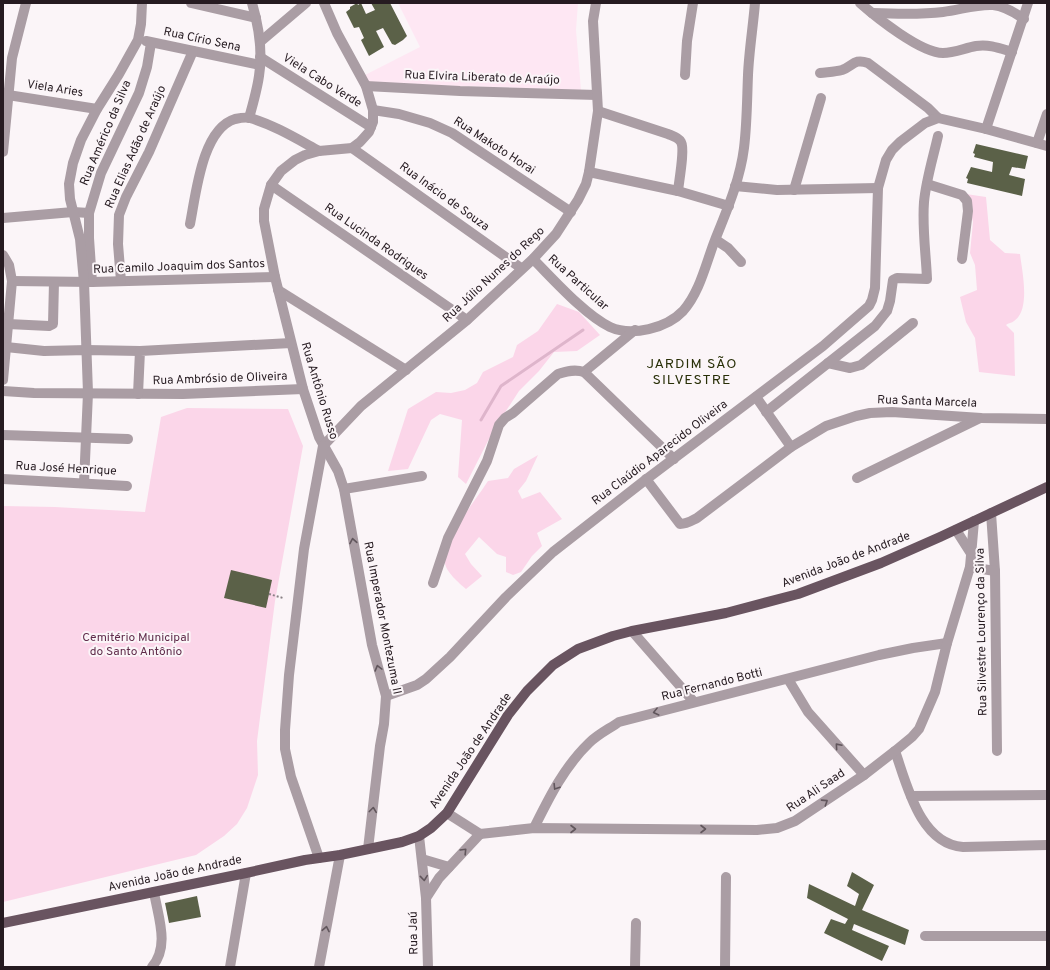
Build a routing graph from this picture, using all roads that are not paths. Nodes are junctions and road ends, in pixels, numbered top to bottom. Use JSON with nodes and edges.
{"nodes":[{"id":1,"x":26,"y":3,"type":"edge"},
{"id":2,"x":142,"y":3,"type":"edge"},
{"id":3,"x":191,"y":3,"type":"edge"},
{"id":4,"x":252,"y":3,"type":"edge"},
{"id":5,"x":306,"y":3,"type":"edge"},
{"id":6,"x":324,"y":3,"type":"edge"},
{"id":7,"x":596,"y":3,"type":"edge"},
{"id":8,"x":693,"y":3,"type":"edge"},
{"id":9,"x":755,"y":3,"type":"edge"},
{"id":10,"x":860,"y":3,"type":"edge"},
{"id":11,"x":1028,"y":3,"type":"edge"},
{"id":12,"x":872,"y":13,"type":"junction"},
{"id":13,"x":256,"y":18,"type":"junction"},
{"id":14,"x":1024,"y":19,"type":"junction"},
{"id":15,"x":138,"y":40,"type":"junction"},
{"id":16,"x":260,"y":42,"type":"junction"},
{"id":17,"x":151,"y":43,"type":"junction"},
{"id":18,"x":193,"y":51,"type":"junction"},
{"id":19,"x":1012,"y":52,"type":"junction"},
{"id":20,"x":7,"y":57,"type":"edge"},
{"id":21,"x":260,"y":61,"type":"junction"},
{"id":22,"x":820,"y":73,"type":"dead end"},
{"id":23,"x":685,"y":76,"type":"dead end"},
{"id":24,"x":366,"y":86,"type":"junction"},
{"id":25,"x":8,"y":95,"type":"junction"},
{"id":26,"x":597,"y":96,"type":"junction"},
{"id":27,"x":821,"y":98,"type":"dead end"},
{"id":28,"x":97,"y":109,"type":"junction"},
{"id":29,"x":373,"y":110,"type":"junction"},
{"id":30,"x":598,"y":111,"type":"junction"},
{"id":31,"x":1047,"y":114,"type":"edge"},
{"id":32,"x":249,"y":118,"type":"junction"},
{"id":33,"x":938,"y":118,"type":"junction"},
{"id":34,"x":371,"y":127,"type":"junction"},
{"id":35,"x":986,"y":129,"type":"junction"},
{"id":36,"x":938,"y":136,"type":"dead end"},
{"id":37,"x":1037,"y":143,"type":"junction"},
{"id":38,"x":1047,"y":146,"type":"edge"},
{"id":39,"x":352,"y":148,"type":"junction"},
{"id":40,"x":319,"y":151,"type":"junction"},
{"id":41,"x":3,"y":152,"type":"edge"},
{"id":42,"x":589,"y":172,"type":"junction"},
{"id":43,"x":926,"y":184,"type":"junction"},
{"id":44,"x":271,"y":185,"type":"junction"},
{"id":45,"x":735,"y":186,"type":"junction"},
{"id":46,"x":878,"y":188,"type":"junction"},
{"id":47,"x":678,"y":190,"type":"junction"},
{"id":48,"x":794,"y":190,"type":"junction"},
{"id":49,"x":729,"y":206,"type":"junction"},
{"id":50,"x":73,"y":212,"type":"junction"},
{"id":51,"x":571,"y":212,"type":"junction"},
{"id":52,"x":89,"y":213,"type":"junction"},
{"id":53,"x":3,"y":218,"type":"edge"},
{"id":54,"x":190,"y":224,"type":"dead end"},
{"id":55,"x":716,"y":240,"type":"junction"},
{"id":56,"x":3,"y":255,"type":"edge"},
{"id":57,"x":533,"y":259,"type":"junction"},
{"id":58,"x":962,"y":260,"type":"dead end"},
{"id":59,"x":741,"y":262,"type":"dead end"},
{"id":60,"x":521,"y":268,"type":"junction"},
{"id":61,"x":275,"y":277,"type":"junction"},
{"id":62,"x":12,"y":281,"type":"junction"},
{"id":63,"x":121,"y":281,"type":"junction"},
{"id":64,"x":54,"y":282,"type":"junction"},
{"id":65,"x":88,"y":282,"type":"junction"},
{"id":66,"x":278,"y":290,"type":"junction"},
{"id":67,"x":872,"y":300,"type":"junction"},
{"id":68,"x":890,"y":301,"type":"junction"},
{"id":69,"x":467,"y":320,"type":"junction"},
{"id":70,"x":913,"y":323,"type":"dead end"},
{"id":71,"x":8,"y":324,"type":"junction"},
{"id":72,"x":635,"y":330,"type":"junction"},
{"id":73,"x":291,"y":343,"type":"junction"},
{"id":74,"x":6,"y":347,"type":"junction"},
{"id":75,"x":87,"y":350,"type":"junction"},
{"id":76,"x":140,"y":351,"type":"junction"},
{"id":77,"x":828,"y":363,"type":"junction"},
{"id":78,"x":406,"y":370,"type":"junction"},
{"id":79,"x":584,"y":372,"type":"junction"},
{"id":80,"x":3,"y":380,"type":"edge"},
{"id":81,"x":303,"y":389,"type":"junction"},
{"id":82,"x":3,"y":391,"type":"edge"},
{"id":83,"x":88,"y":393,"type":"junction"},
{"id":84,"x":138,"y":394,"type":"junction"},
{"id":85,"x":756,"y":397,"type":"junction"},
{"id":86,"x":766,"y":412,"type":"junction"},
{"id":87,"x":981,"y":418,"type":"junction"},
{"id":88,"x":1047,"y":419,"type":"edge"},
{"id":89,"x":3,"y":435,"type":"edge"},
{"id":90,"x":87,"y":437,"type":"junction"},
{"id":91,"x":128,"y":439,"type":"dead end"},
{"id":92,"x":323,"y":446,"type":"junction"},
{"id":93,"x":790,"y":447,"type":"junction"},
{"id":94,"x":674,"y":459,"type":"junction"},
{"id":95,"x":422,"y":476,"type":"dead end"},
{"id":96,"x":857,"y":478,"type":"dead end"},
{"id":97,"x":3,"y":479,"type":"edge"},
{"id":98,"x":646,"y":479,"type":"junction"},
{"id":99,"x":84,"y":483,"type":"junction"},
{"id":100,"x":127,"y":486,"type":"dead end"},
{"id":101,"x":1047,"y":487,"type":"edge"},
{"id":102,"x":344,"y":489,"type":"junction"},
{"id":103,"x":991,"y":513,"type":"junction"},
{"id":104,"x":974,"y":521,"type":"junction"},
{"id":105,"x":956,"y":530,"type":"junction"},
{"id":106,"x":972,"y":555,"type":"junction"},
{"id":107,"x":970,"y":567,"type":"junction"},
{"id":108,"x":995,"y":571,"type":"junction"},
{"id":109,"x":433,"y":583,"type":"dead end"},
{"id":110,"x":632,"y":631,"type":"junction"},
{"id":111,"x":948,"y":643,"type":"junction"},
{"id":112,"x":788,"y":679,"type":"junction"},
{"id":113,"x":386,"y":696,"type":"junction"},
{"id":114,"x":694,"y":702,"type":"junction"},
{"id":115,"x":895,"y":751,"type":"junction"},
{"id":116,"x":997,"y":752,"type":"dead end"},
{"id":117,"x":864,"y":775,"type":"junction"},
{"id":118,"x":1047,"y":795,"type":"edge"},
{"id":119,"x":910,"y":796,"type":"junction"},
{"id":120,"x":447,"y":813,"type":"junction"},
{"id":121,"x":534,"y":828,"type":"junction"},
{"id":122,"x":480,"y":834,"type":"junction"},
{"id":123,"x":419,"y":836,"type":"junction"},
{"id":124,"x":1047,"y":845,"type":"edge"},
{"id":125,"x":368,"y":849,"type":"junction"},
{"id":126,"x":340,"y":855,"type":"junction"},
{"id":127,"x":319,"y":858,"type":"junction"},
{"id":128,"x":422,"y":859,"type":"junction"},
{"id":129,"x":449,"y":867,"type":"junction"},
{"id":130,"x":246,"y":873,"type":"junction"},
{"id":131,"x":726,"y":877,"type":"dead end"},
{"id":132,"x":154,"y":892,"type":"junction"},
{"id":133,"x":426,"y":898,"type":"junction"},
{"id":134,"x":3,"y":923,"type":"edge"},
{"id":135,"x":636,"y":923,"type":"dead end"},
{"id":136,"x":925,"y":936,"type":"dead end"},
{"id":137,"x":1047,"y":936,"type":"edge"},
{"id":138,"x":152,"y":967,"type":"edge"},
{"id":139,"x":230,"y":967,"type":"edge"},
{"id":140,"x":319,"y":967,"type":"edge"},
{"id":141,"x":428,"y":967,"type":"edge"},
{"id":142,"x":635,"y":967,"type":"edge"},
{"id":143,"x":725,"y":967,"type":"edge"}],
"edges":[{"from":1,"to":20,"type":"street"},
{"from":2,"to":15,"type":"street"},
{"from":3,"to":13,"type":"street"},
{"from":4,"to":13,"type":"street"},
{"from":5,"to":16,"type":"street"},
{"from":6,"to":24,"type":"street"},
{"from":7,"to":26,"type":"street","name":"Rua Júlio Nunes do Rego"},
{"from":8,"to":23,"type":"street"},
{"from":9,"to":45,"type":"street","name":"Rua Particular"},
{"from":10,"to":12,"type":"street"},
{"from":11,"to":14,"type":"street"},
{"from":12,"to":14,"type":"street"},
{"from":12,"to":19,"type":"street"},
{"from":13,"to":16,"type":"street"},
{"from":14,"to":19,"type":"street"},
{"from":15,"to":17,"type":"street","name":"Rua Círio Sena"},
{"from":15,"to":28,"type":"street"},
{"from":16,"to":21,"type":"street"},
{"from":17,"to":18,"type":"street","name":"Rua Círio Sena"},
{"from":17,"to":52,"type":"street","name":"Rua Américo da Silva"},
{"from":18,"to":21,"type":"street","name":"Rua Círio Sena"},
{"from":18,"to":63,"type":"street","name":"Rua Elias Adão de Araújo"},
{"from":19,"to":35,"type":"street"},
{"from":20,"to":25,"type":"street"},
{"from":21,"to":32,"type":"street"},
{"from":21,"to":34,"type":"street","name":"Viela Cabo Verde"},
{"from":22,"to":33,"type":"street"},
{"from":24,"to":26,"type":"street","name":"Rua Elvira Liberato de Araújo"},
{"from":24,"to":29,"type":"street"},
{"from":25,"to":28,"type":"street","name":"Viela Aries"},
{"from":25,"to":41,"type":"street"},
{"from":26,"to":30,"type":"street","name":"Rua Júlio Nunes do Rego"},
{"from":27,"to":48,"type":"street"},
{"from":28,"to":50,"type":"street"},
{"from":29,"to":34,"type":"street"},
{"from":29,"to":51,"type":"street","name":"Rua Makoto Horai"},
{"from":30,"to":42,"type":"street","name":"Rua Júlio Nunes do Rego"},
{"from":30,"to":47,"type":"street"},
{"from":31,"to":37,"type":"street"},
{"from":32,"to":40,"type":"street"},
{"from":32,"to":54,"type":"street"},
{"from":33,"to":35,"type":"street"},
{"from":33,"to":46,"type":"street"},
{"from":34,"to":39,"type":"street"},
{"from":35,"to":37,"type":"street"},
{"from":36,"to":43,"type":"street"},
{"from":37,"to":38,"type":"street"},
{"from":39,"to":40,"type":"street","name":"Rua Antônio Russo"},
{"from":39,"to":60,"type":"street","name":"Rua Inácio de Souza"},
{"from":40,"to":44,"type":"street","name":"Rua Antônio Russo"},
{"from":42,"to":47,"type":"street"},
{"from":42,"to":51,"type":"street","name":"Rua Júlio Nunes do Rego"},
{"from":43,"to":58,"type":"street"},
{"from":43,"to":68,"type":"street"},
{"from":44,"to":61,"type":"street","name":"Rua Antônio Russo"},
{"from":44,"to":69,"type":"street","name":"Rua Lucinda Rodrigues"},
{"from":45,"to":48,"type":"street"},
{"from":45,"to":49,"type":"street","name":"Rua Particular"},
{"from":46,"to":48,"type":"street"},
{"from":46,"to":67,"type":"street"},
{"from":47,"to":49,"type":"street"},
{"from":49,"to":55,"type":"street","name":"Rua Particular"},
{"from":50,"to":52,"type":"street"},
{"from":50,"to":53,"type":"street"},
{"from":50,"to":65,"type":"street"},
{"from":51,"to":57,"type":"street","name":"Rua Júlio Nunes do Rego"},
{"from":52,"to":65,"type":"street","name":"Rua Américo da Silva"},
{"from":55,"to":59,"type":"street"},
{"from":55,"to":72,"type":"street","name":"Rua Particular"},
{"from":56,"to":62,"type":"street"},
{"from":57,"to":60,"type":"street","name":"Rua Júlio Nunes do Rego"},
{"from":57,"to":72,"type":"street","name":"Rua Particular"},
{"from":60,"to":69,"type":"street","name":"Rua Júlio Nunes do Rego"},
{"from":61,"to":63,"type":"street","name":"Rua Camilo Joaquim dos Santos"},
{"from":61,"to":66,"type":"street","name":"Rua Antônio Russo"},
{"from":62,"to":64,"type":"street","name":"Rua Camilo Joaquim dos Santos"},
{"from":62,"to":71,"type":"street"},
{"from":63,"to":65,"type":"street","name":"Rua Camilo Joaquim dos Santos"},
{"from":64,"to":65,"type":"street","name":"Rua Camilo Joaquim dos Santos"},
{"from":64,"to":71,"type":"street"},
{"from":65,"to":75,"type":"street"},
{"from":66,"to":73,"type":"street","name":"Rua Antônio Russo"},
{"from":66,"to":78,"type":"street"},
{"from":67,"to":68,"type":"street"},
{"from":67,"to":85,"type":"street","name":"Rua Claúdio Aparecido Oliveira"},
{"from":68,"to":77,"type":"street"},
{"from":69,"to":78,"type":"street","name":"Rua Júlio Nunes do Rego"},
{"from":70,"to":77,"type":"street"},
{"from":71,"to":74,"type":"street"},
{"from":72,"to":79,"type":"street"},
{"from":73,"to":76,"type":"street"},
{"from":73,"to":81,"type":"street","name":"Rua Antônio Russo"},
{"from":74,"to":75,"type":"street"},
{"from":74,"to":80,"type":"street"},
{"from":75,"to":76,"type":"street"},
{"from":75,"to":83,"type":"street"},
{"from":76,"to":84,"type":"street","name":"Rua Ambrósio de Oliveira"},
{"from":77,"to":86,"type":"street"},
{"from":78,"to":92,"type":"street","name":"Rua Júlio Nunes do Rego"},
{"from":79,"to":94,"type":"street"},
{"from":79,"to":109,"type":"street"},
{"from":81,"to":84,"type":"street","name":"Rua Ambrósio de Oliveira"},
{"from":81,"to":92,"type":"street","name":"Rua Antônio Russo"},
{"from":82,"to":83,"type":"street","name":"Rua Ambrósio de Oliveira"},
{"from":83,"to":84,"type":"street","name":"Rua Ambrósio de Oliveira"},
{"from":83,"to":90,"type":"street"},
{"from":85,"to":86,"type":"street"},
{"from":85,"to":94,"type":"street","name":"Rua Claúdio Aparecido Oliveira"},
{"from":86,"to":93,"type":"street"},
{"from":87,"to":88,"type":"street","name":"Rua Santa Marcela"},
{"from":87,"to":93,"type":"street","name":"Rua Santa Marcela"},
{"from":87,"to":96,"type":"street"},
{"from":89,"to":90,"type":"street"},
{"from":90,"to":91,"type":"street"},
{"from":90,"to":99,"type":"street"},
{"from":92,"to":102,"type":"street","name":"Rua Imperador Montezuma II"},
{"from":92,"to":127,"type":"street","name":"Rua Antônio Russo"},
{"from":93,"to":98,"type":"street","name":"Rua Santa Marcela"},
{"from":94,"to":98,"type":"street","name":"Rua Claúdio Aparecido Oliveira"},
{"from":95,"to":102,"type":"street"},
{"from":97,"to":99,"type":"street","name":"Rua José Henrique"},
{"from":98,"to":113,"type":"street","name":"Rua Claúdio Aparecido Oliveira"},
{"from":99,"to":100,"type":"street","name":"Rua José Henrique"},
{"from":101,"to":103,"type":"main road","name":"Avenida João de Andrade"},
{"from":113,"to":102,"type":"street","name":"Rua Imperador Montezuma II","one_way":true},
{"from":103,"to":104,"type":"main road","name":"Avenida João de Andrade"},
{"from":103,"to":108,"type":"street","name":"Rua Silvestre Lourenço da Silva"},
{"from":104,"to":105,"type":"main road","name":"Avenida João de Andrade"},
{"from":104,"to":106,"type":"street","name":"Rua Ali Saad"},
{"from":105,"to":106,"type":"street"},
{"from":105,"to":110,"type":"main road","name":"Avenida João de Andrade"},
{"from":106,"to":107,"type":"street","name":"Rua Ali Saad"},
{"from":107,"to":108,"type":"street"},
{"from":107,"to":111,"type":"street","name":"Rua Ali Saad"},
{"from":108,"to":116,"type":"street","name":"Rua Silvestre Lourenço da Silva"},
{"from":110,"to":114,"type":"street"},
{"from":110,"to":120,"type":"main road","name":"Avenida João de Andrade"},
{"from":111,"to":112,"type":"street","name":"Rua Fernando Botti"},
{"from":111,"to":115,"type":"street","name":"Rua Ali Saad"},
{"from":112,"to":114,"type":"street","name":"Rua Fernando Botti"},
{"from":117,"to":112,"type":"street","one_way":true},
{"from":125,"to":113,"type":"street","name":"Rua Imperador Montezuma II","one_way":true},
{"from":114,"to":121,"type":"street","name":"Rua Fernando Botti","one_way":true},
{"from":115,"to":117,"type":"street","name":"Rua Ali Saad"},
{"from":115,"to":119,"type":"street"},
{"from":121,"to":117,"type":"street","name":"Rua Ali Saad","one_way":true},
{"from":118,"to":119,"type":"street"},
{"from":119,"to":124,"type":"street"},
{"from":120,"to":122,"type":"street"},
{"from":120,"to":123,"type":"main road","name":"Avenida João de Andrade"},
{"from":121,"to":122,"type":"street","name":"Rua Ali Saad"},
{"from":129,"to":122,"type":"street","name":"Rua Jaú","one_way":true},
{"from":123,"to":125,"type":"main road","name":"Avenida João de Andrade"},
{"from":123,"to":128,"type":"street","name":"Rua Jaú"},
{"from":125,"to":126,"type":"main road","name":"Avenida João de Andrade"},
{"from":126,"to":127,"type":"main road","name":"Avenida João de Andrade"},
{"from":140,"to":126,"type":"street","one_way":true},
{"from":127,"to":130,"type":"main road","name":"Avenida João de Andrade"},
{"from":128,"to":129,"type":"street"},
{"from":128,"to":133,"type":"street","name":"Rua Jaú","one_way":true},
{"from":129,"to":133,"type":"street","name":"Rua Jaú"},
{"from":130,"to":132,"type":"main road","name":"Avenida João de Andrade"},
{"from":130,"to":139,"type":"street"},
{"from":131,"to":143,"type":"street"},
{"from":132,"to":134,"type":"main road","name":"Avenida João de Andrade"},
{"from":132,"to":138,"type":"street"},
{"from":133,"to":141,"type":"street","name":"Rua Jaú"},
{"from":135,"to":142,"type":"street"},
{"from":136,"to":137,"type":"street"}]}
